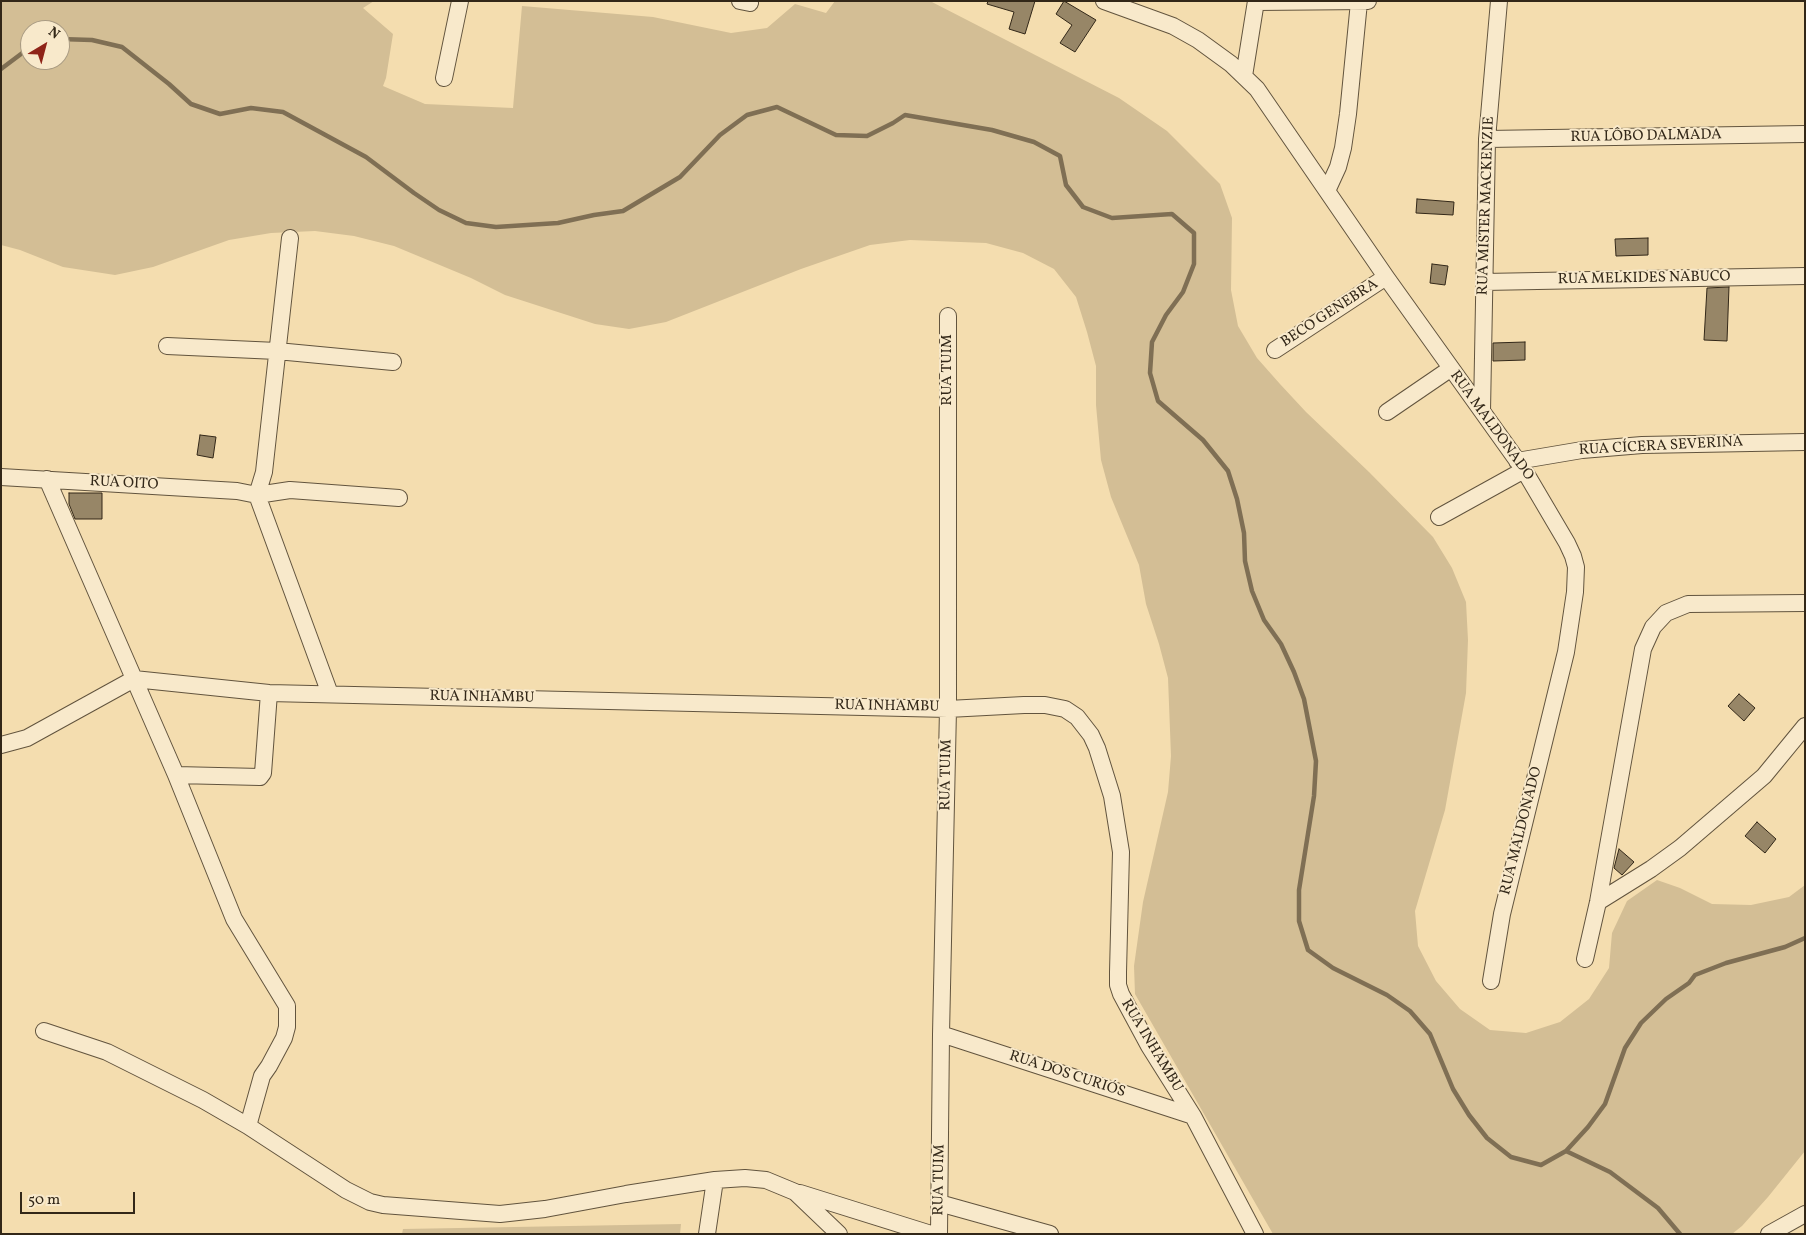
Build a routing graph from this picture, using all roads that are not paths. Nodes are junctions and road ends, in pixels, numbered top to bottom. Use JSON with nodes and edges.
{"nodes":[{"id":1,"x":460,"y":1,"type":"edge"},
{"id":2,"x":1104,"y":1,"type":"edge"},
{"id":3,"x":1500,"y":1,"type":"edge"},
{"id":4,"x":1256,"y":2,"type":"edge"},
{"id":5,"x":1364,"y":2,"type":"edge"},
{"id":6,"x":1244,"y":76,"type":"junction"},
{"id":7,"x":444,"y":78,"type":"dead end"},
{"id":8,"x":1805,"y":134,"type":"edge"},
{"id":9,"x":1487,"y":139,"type":"junction"},
{"id":10,"x":1327,"y":191,"type":"junction"},
{"id":11,"x":290,"y":238,"type":"dead end"},
{"id":12,"x":1805,"y":276,"type":"edge"},
{"id":13,"x":1386,"y":277,"type":"junction"},
{"id":14,"x":1484,"y":282,"type":"junction"},
{"id":15,"x":948,"y":316,"type":"dead end"},
{"id":16,"x":167,"y":346,"type":"dead end"},
{"id":17,"x":1275,"y":350,"type":"dead end"},
{"id":18,"x":277,"y":351,"type":"junction"},
{"id":19,"x":393,"y":362,"type":"dead end"},
{"id":20,"x":1450,"y":369,"type":"junction"},
{"id":21,"x":1482,"y":411,"type":"junction"},
{"id":22,"x":1387,"y":412,"type":"dead end"},
{"id":23,"x":1805,"y":442,"type":"edge"},
{"id":24,"x":1521,"y":466,"type":"junction"},
{"id":25,"x":1,"y":477,"type":"edge"},
{"id":26,"x":47,"y":479,"type":"junction"},
{"id":27,"x":252,"y":493,"type":"junction"},
{"id":28,"x":399,"y":498,"type":"dead end"},
{"id":29,"x":1439,"y":517,"type":"dead end"},
{"id":30,"x":1805,"y":603,"type":"edge"},
{"id":31,"x":134,"y":679,"type":"junction"},
{"id":32,"x":269,"y":693,"type":"junction"},
{"id":33,"x":330,"y":694,"type":"junction"},
{"id":34,"x":948,"y":709,"type":"junction"},
{"id":35,"x":1805,"y":726,"type":"edge"},
{"id":36,"x":1,"y":745,"type":"edge"},
{"id":37,"x":176,"y":775,"type":"junction"},
{"id":38,"x":1598,"y":902,"type":"junction"},
{"id":39,"x":1585,"y":959,"type":"dead end"},
{"id":40,"x":1491,"y":982,"type":"dead end"},
{"id":41,"x":44,"y":1031,"type":"dead end"},
{"id":42,"x":941,"y":1034,"type":"junction"},
{"id":43,"x":1193,"y":1116,"type":"junction"},
{"id":44,"x":248,"y":1126,"type":"junction"},
{"id":45,"x":715,"y":1180,"type":"junction"},
{"id":46,"x":796,"y":1192,"type":"junction"},
{"id":47,"x":939,"y":1203,"type":"junction"},
{"id":48,"x":1805,"y":1214,"type":"edge"},
{"id":49,"x":707,"y":1234,"type":"edge"},
{"id":50,"x":839,"y":1234,"type":"edge"},
{"id":51,"x":931,"y":1234,"type":"edge"},
{"id":52,"x":939,"y":1234,"type":"edge"},
{"id":53,"x":1050,"y":1234,"type":"edge"},
{"id":54,"x":1255,"y":1234,"type":"edge"},
{"id":55,"x":1769,"y":1234,"type":"edge"}],
"edges":[{"from":1,"to":7,"type":"street"},
{"from":2,"to":6,"type":"street","name":"RUA MALDONADO"},
{"from":3,"to":9,"type":"street","name":"RUA MISTER MACKENZIE"},
{"from":4,"to":5,"type":"street"},
{"from":4,"to":6,"type":"street"},
{"from":5,"to":10,"type":"street"},
{"from":6,"to":10,"type":"street","name":"RUA MALDONADO"},
{"from":8,"to":9,"type":"street","name":"RUA LÔBO DALMADA"},
{"from":9,"to":14,"type":"street","name":"RUA MISTER MACKENZIE"},
{"from":10,"to":13,"type":"street","name":"RUA MALDONADO"},
{"from":11,"to":18,"type":"street"},
{"from":12,"to":14,"type":"street","name":"RUA MELKIDES NABUCO"},
{"from":13,"to":17,"type":"street","name":"BECO GENEBRA"},
{"from":13,"to":20,"type":"street","name":"RUA MALDONADO"},
{"from":14,"to":21,"type":"street","name":"RUA MISTER MACKENZIE"},
{"from":15,"to":34,"type":"street","name":"RUA TUIM"},
{"from":16,"to":18,"type":"street"},
{"from":18,"to":19,"type":"street"},
{"from":18,"to":27,"type":"street"},
{"from":20,"to":21,"type":"street","name":"RUA MALDONADO"},
{"from":20,"to":22,"type":"street"},
{"from":21,"to":24,"type":"street","name":"RUA MALDONADO"},
{"from":23,"to":24,"type":"street","name":"RUA CÍCERA SEVERINA"},
{"from":24,"to":29,"type":"street","name":"RUA CÍCERA SEVERINA"},
{"from":24,"to":40,"type":"street","name":"RUA MALDONADO"},
{"from":25,"to":26,"type":"street","name":"RUA OITO"},
{"from":26,"to":27,"type":"street","name":"RUA OITO"},
{"from":26,"to":31,"type":"street"},
{"from":27,"to":28,"type":"street","name":"RUA OITO"},
{"from":27,"to":33,"type":"street"},
{"from":30,"to":38,"type":"street"},
{"from":31,"to":32,"type":"street","name":"RUA INHAMBU"},
{"from":31,"to":36,"type":"street"},
{"from":31,"to":37,"type":"street"},
{"from":32,"to":33,"type":"street","name":"RUA INHAMBU"},
{"from":32,"to":37,"type":"street"},
{"from":33,"to":34,"type":"street","name":"RUA INHAMBU"},
{"from":34,"to":42,"type":"street","name":"RUA TUIM"},
{"from":34,"to":43,"type":"street","name":"RUA INHAMBU"},
{"from":35,"to":38,"type":"street"},
{"from":37,"to":44,"type":"street"},
{"from":38,"to":39,"type":"street"},
{"from":41,"to":44,"type":"street"},
{"from":42,"to":43,"type":"street","name":"RUA DOS CURIÓS"},
{"from":42,"to":47,"type":"street","name":"RUA TUIM"},
{"from":43,"to":54,"type":"street","name":"RUA INHAMBU"},
{"from":44,"to":45,"type":"street"},
{"from":45,"to":46,"type":"street"},
{"from":45,"to":49,"type":"street"},
{"from":46,"to":50,"type":"street"},
{"from":46,"to":51,"type":"street"},
{"from":47,"to":52,"type":"street","name":"RUA TUIM"},
{"from":47,"to":53,"type":"street"},
{"from":48,"to":55,"type":"street"}]}
